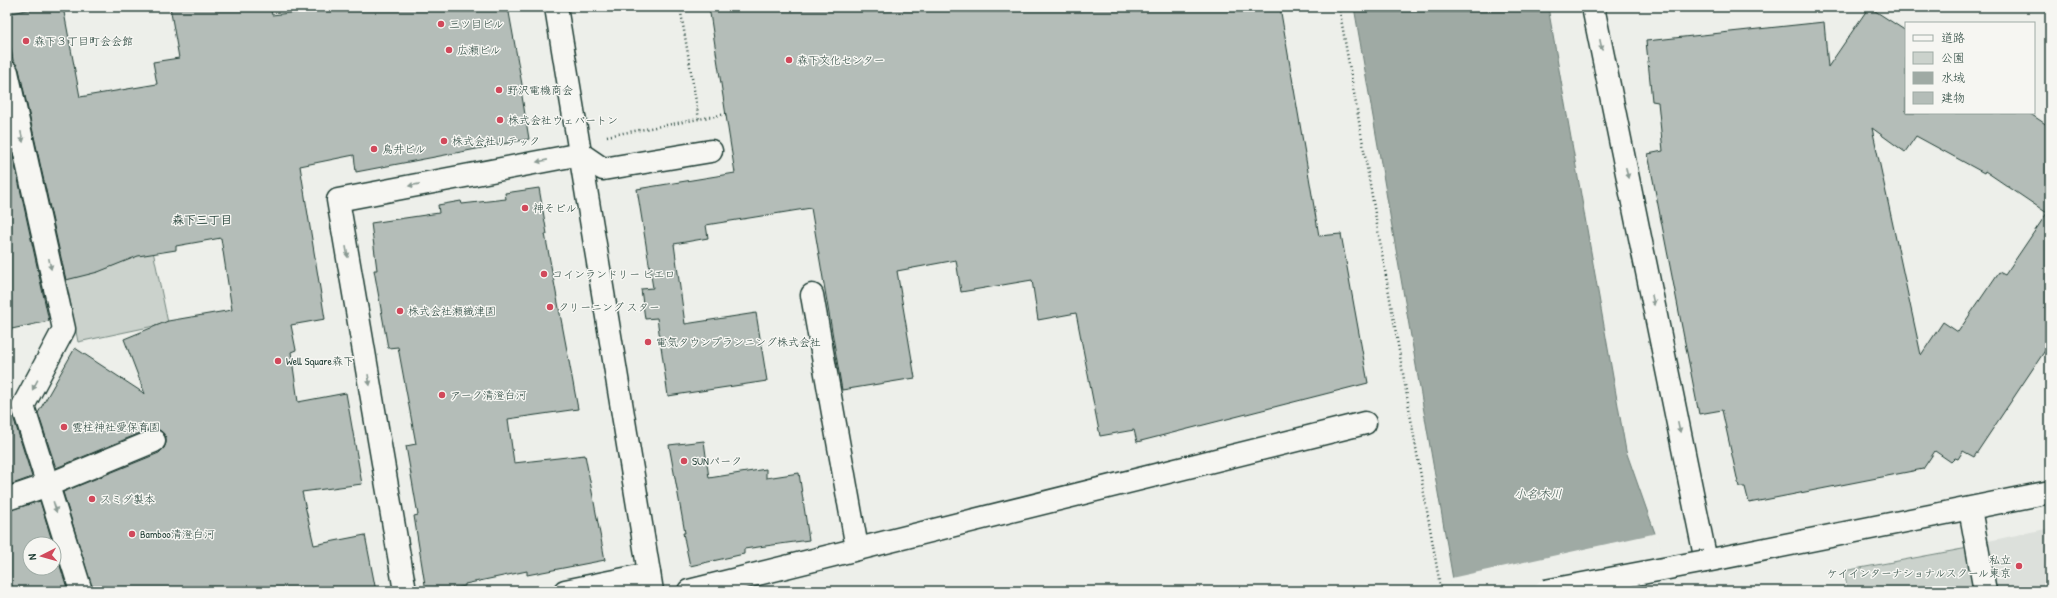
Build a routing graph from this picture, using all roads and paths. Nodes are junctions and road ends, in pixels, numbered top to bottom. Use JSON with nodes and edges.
{"nodes":[{"id":1,"x":556,"y":7,"type":"edge"},
{"id":2,"x":680,"y":7,"type":"edge"},
{"id":3,"x":1340,"y":7,"type":"edge"},
{"id":4,"x":1593,"y":7,"type":"edge"},
{"id":5,"x":7,"y":72,"type":"edge"},
{"id":6,"x":726,"y":114,"type":"dead end"},
{"id":7,"x":699,"y":119,"type":"junction"},
{"id":8,"x":711,"y":151,"type":"dead end"},
{"id":9,"x":580,"y":154,"type":"junction"},
{"id":10,"x":812,"y":295,"type":"dead end"},
{"id":11,"x":1365,"y":423,"type":"dead end"},
{"id":12,"x":154,"y":441,"type":"dead end"},
{"id":13,"x":48,"y":485,"type":"junction"},
{"id":14,"x":2050,"y":492,"type":"edge"},
{"id":15,"x":7,"y":499,"type":"edge"},
{"id":16,"x":1970,"y":509,"type":"junction"},
{"id":17,"x":857,"y":548,"type":"junction"},
{"id":18,"x":1706,"y":561,"type":"junction"},
{"id":19,"x":651,"y":583,"type":"edge"},
{"id":20,"x":81,"y":591,"type":"edge"},
{"id":21,"x":405,"y":591,"type":"edge"},
{"id":22,"x":565,"y":591,"type":"edge"},
{"id":23,"x":689,"y":591,"type":"edge"},
{"id":24,"x":1441,"y":591,"type":"edge"},
{"id":25,"x":1545,"y":591,"type":"edge"},
{"id":26,"x":1985,"y":591,"type":"edge"}],
"edges":[{"from":1,"to":9,"type":"street"},
{"from":2,"to":7,"type":"path"},
{"from":3,"to":24,"type":"path"},
{"from":4,"to":18,"type":"street","one_way":true},
{"from":5,"to":13,"type":"street","one_way":true},
{"from":6,"to":7,"type":"path"},
{"from":7,"to":9,"type":"path"},
{"from":8,"to":9,"type":"street"},
{"from":9,"to":19,"type":"street"},
{"from":9,"to":21,"type":"street","one_way":true},
{"from":10,"to":17,"type":"street"},
{"from":11,"to":17,"type":"street"},
{"from":12,"to":13,"type":"street"},
{"from":13,"to":15,"type":"street"},
{"from":13,"to":20,"type":"street","one_way":true},
{"from":14,"to":16,"type":"street"},
{"from":16,"to":18,"type":"street"},
{"from":16,"to":26,"type":"street"},
{"from":17,"to":23,"type":"street"},
{"from":18,"to":25,"type":"street","bridge":true},
{"from":19,"to":22,"type":"street"}]}
